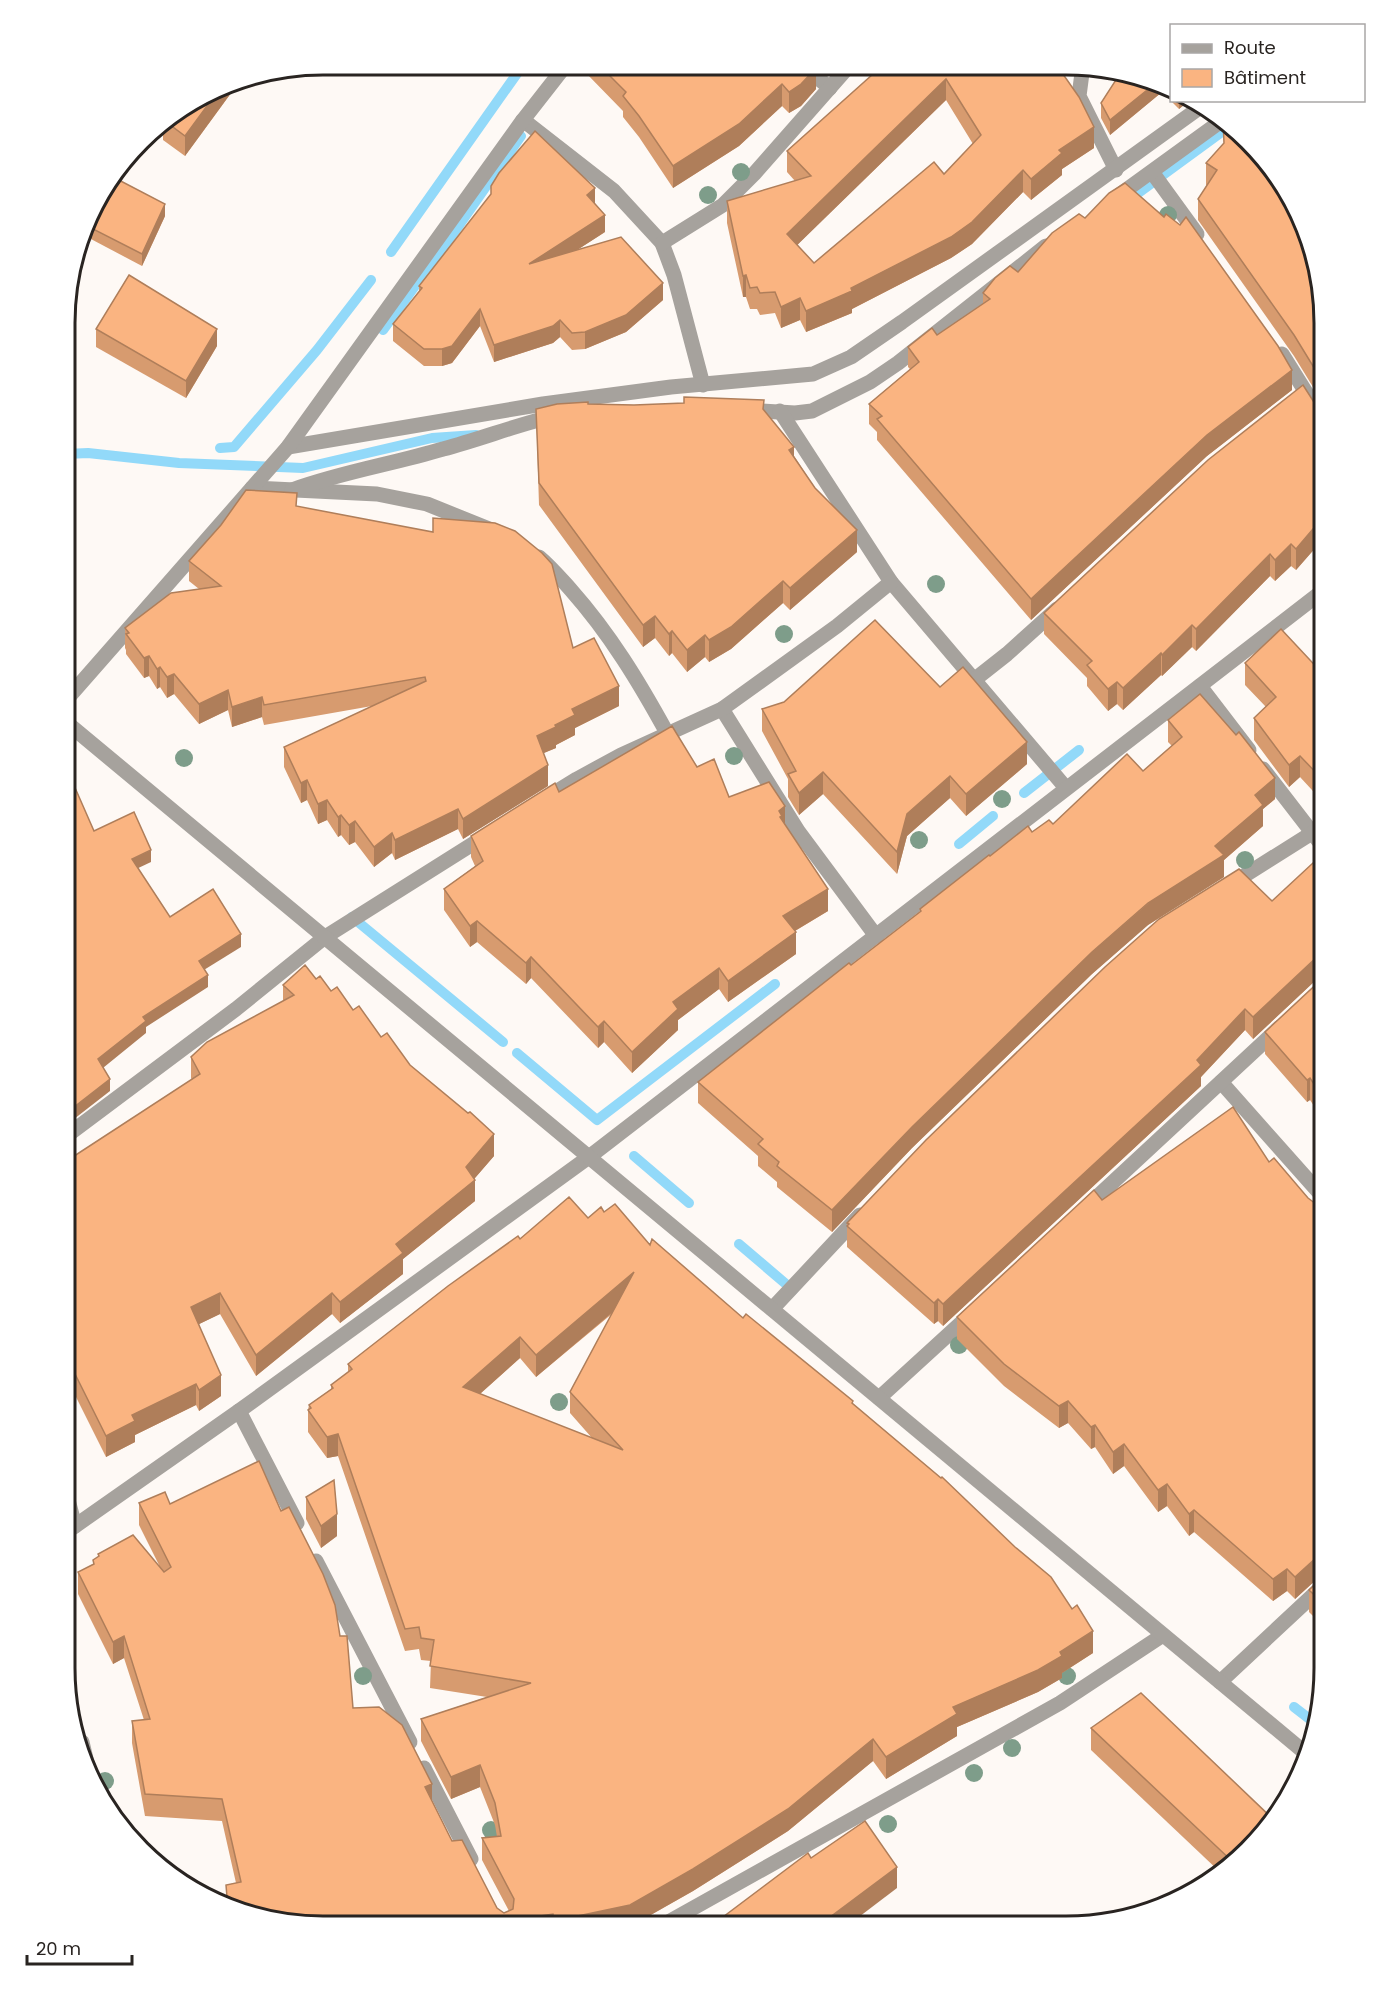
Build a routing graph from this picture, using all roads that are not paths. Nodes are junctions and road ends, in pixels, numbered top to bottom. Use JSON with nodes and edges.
{"nodes":[{"id":1,"x":558,"y":75,"type":"edge"},
{"id":2,"x":814,"y":75,"type":"edge"},
{"id":3,"x":841,"y":75,"type":"edge"},
{"id":4,"x":1082,"y":76,"type":"edge"},
{"id":5,"x":830,"y":88,"type":"junction"},
{"id":6,"x":1195,"y":111,"type":"edge"},
{"id":7,"x":523,"y":120,"type":"junction"},
{"id":8,"x":1216,"y":125,"type":"edge"},
{"id":9,"x":1116,"y":170,"type":"junction"},
{"id":10,"x":1152,"y":172,"type":"junction"},
{"id":11,"x":1100,"y":208,"type":"edge"},
{"id":12,"x":1055,"y":240,"type":"edge"},
{"id":13,"x":662,"y":243,"type":"junction"},
{"id":14,"x":1206,"y":247,"type":"edge"},
{"id":15,"x":1273,"y":342,"type":"edge"},
{"id":16,"x":703,"y":385,"type":"junction"},
{"id":17,"x":1314,"y":408,"type":"edge"},
{"id":18,"x":735,"y":409,"type":"edge"},
{"id":19,"x":780,"y":411,"type":"junction"},
{"id":20,"x":575,"y":415,"type":"edge"},
{"id":21,"x":288,"y":447,"type":"junction"},
{"id":22,"x":252,"y":488,"type":"junction"},
{"id":23,"x":292,"y":490,"type":"junction"},
{"id":24,"x":501,"y":535,"type":"edge"},
{"id":25,"x":528,"y":549,"type":"edge"},
{"id":26,"x":891,"y":582,"type":"junction"},
{"id":27,"x":1314,"y":598,"type":"edge"},
{"id":28,"x":1066,"y":601,"type":"edge"},
{"id":29,"x":974,"y":680,"type":"junction"},
{"id":30,"x":1200,"y":686,"type":"junction"},
{"id":31,"x":75,"y":690,"type":"edge"},
{"id":32,"x":722,"y":709,"type":"junction"},
{"id":33,"x":75,"y":730,"type":"edge"},
{"id":34,"x":667,"y":733,"type":"junction"},
{"id":35,"x":1066,"y":788,"type":"junction"},
{"id":36,"x":530,"y":808,"type":"edge"},
{"id":37,"x":502,"y":826,"type":"edge"},
{"id":38,"x":1312,"y":833,"type":"junction"},
{"id":39,"x":1314,"y":836,"type":"edge"},
{"id":40,"x":1213,"y":896,"type":"edge"},
{"id":41,"x":876,"y":936,"type":"junction"},
{"id":42,"x":325,"y":938,"type":"junction"},
{"id":43,"x":1290,"y":1018,"type":"edge"},
{"id":44,"x":1221,"y":1082,"type":"junction"},
{"id":45,"x":75,"y":1130,"type":"edge"},
{"id":46,"x":589,"y":1157,"type":"junction"},
{"id":47,"x":1314,"y":1187,"type":"edge"},
{"id":48,"x":873,"y":1203,"type":"edge"},
{"id":49,"x":1072,"y":1220,"type":"edge"},
{"id":50,"x":984,"y":1301,"type":"edge"},
{"id":51,"x":772,"y":1309,"type":"junction"},
{"id":52,"x":879,"y":1398,"type":"junction"},
{"id":53,"x":239,"y":1412,"type":"junction"},
{"id":54,"x":75,"y":1526,"type":"edge"},
{"id":55,"x":1314,"y":1594,"type":"edge"},
{"id":56,"x":1163,"y":1635,"type":"junction"},
{"id":57,"x":1220,"y":1682,"type":"junction"},
{"id":58,"x":1301,"y":1749,"type":"edge"},
{"id":59,"x":478,"y":1873,"type":"edge"},
{"id":60,"x":679,"y":1916,"type":"edge"}],
"edges":[{"from":1,"to":7,"type":"street"},
{"from":2,"to":5,"type":"street"},
{"from":3,"to":5,"type":"street"},
{"from":4,"to":9,"type":"street"},
{"from":5,"to":13,"type":"street"},
{"from":6,"to":9,"type":"street"},
{"from":7,"to":13,"type":"street"},
{"from":7,"to":21,"type":"street"},
{"from":8,"to":10,"type":"street"},
{"from":9,"to":16,"type":"street"},
{"from":10,"to":11,"type":"street"},
{"from":10,"to":14,"type":"street"},
{"from":12,"to":19,"type":"street"},
{"from":13,"to":16,"type":"street"},
{"from":15,"to":17,"type":"street"},
{"from":16,"to":21,"type":"street"},
{"from":18,"to":19,"type":"street"},
{"from":19,"to":26,"type":"street"},
{"from":20,"to":23,"type":"street"},
{"from":21,"to":22,"type":"street"},
{"from":22,"to":23,"type":"street"},
{"from":22,"to":31,"type":"street"},
{"from":23,"to":24,"type":"street"},
{"from":25,"to":34,"type":"street"},
{"from":26,"to":29,"type":"street"},
{"from":26,"to":32,"type":"street"},
{"from":27,"to":30,"type":"street"},
{"from":28,"to":29,"type":"street"},
{"from":29,"to":35,"type":"street"},
{"from":30,"to":35,"type":"street"},
{"from":30,"to":38,"type":"street"},
{"from":32,"to":34,"type":"street"},
{"from":32,"to":41,"type":"street"},
{"from":33,"to":42,"type":"street"},
{"from":34,"to":36,"type":"street"},
{"from":35,"to":41,"type":"street"},
{"from":37,"to":42,"type":"street"},
{"from":38,"to":39,"type":"street"},
{"from":38,"to":40,"type":"street"},
{"from":41,"to":46,"type":"street"},
{"from":42,"to":45,"type":"street"},
{"from":42,"to":46,"type":"street"},
{"from":43,"to":44,"type":"street"},
{"from":44,"to":47,"type":"street"},
{"from":44,"to":49,"type":"street"},
{"from":46,"to":51,"type":"street"},
{"from":46,"to":53,"type":"street"},
{"from":48,"to":51,"type":"street"},
{"from":50,"to":52,"type":"street"},
{"from":51,"to":52,"type":"street"},
{"from":52,"to":56,"type":"street"},
{"from":53,"to":54,"type":"street"},
{"from":53,"to":59,"type":"street"},
{"from":55,"to":57,"type":"street"},
{"from":56,"to":57,"type":"street"},
{"from":56,"to":60,"type":"street"},
{"from":57,"to":58,"type":"street"}]}
